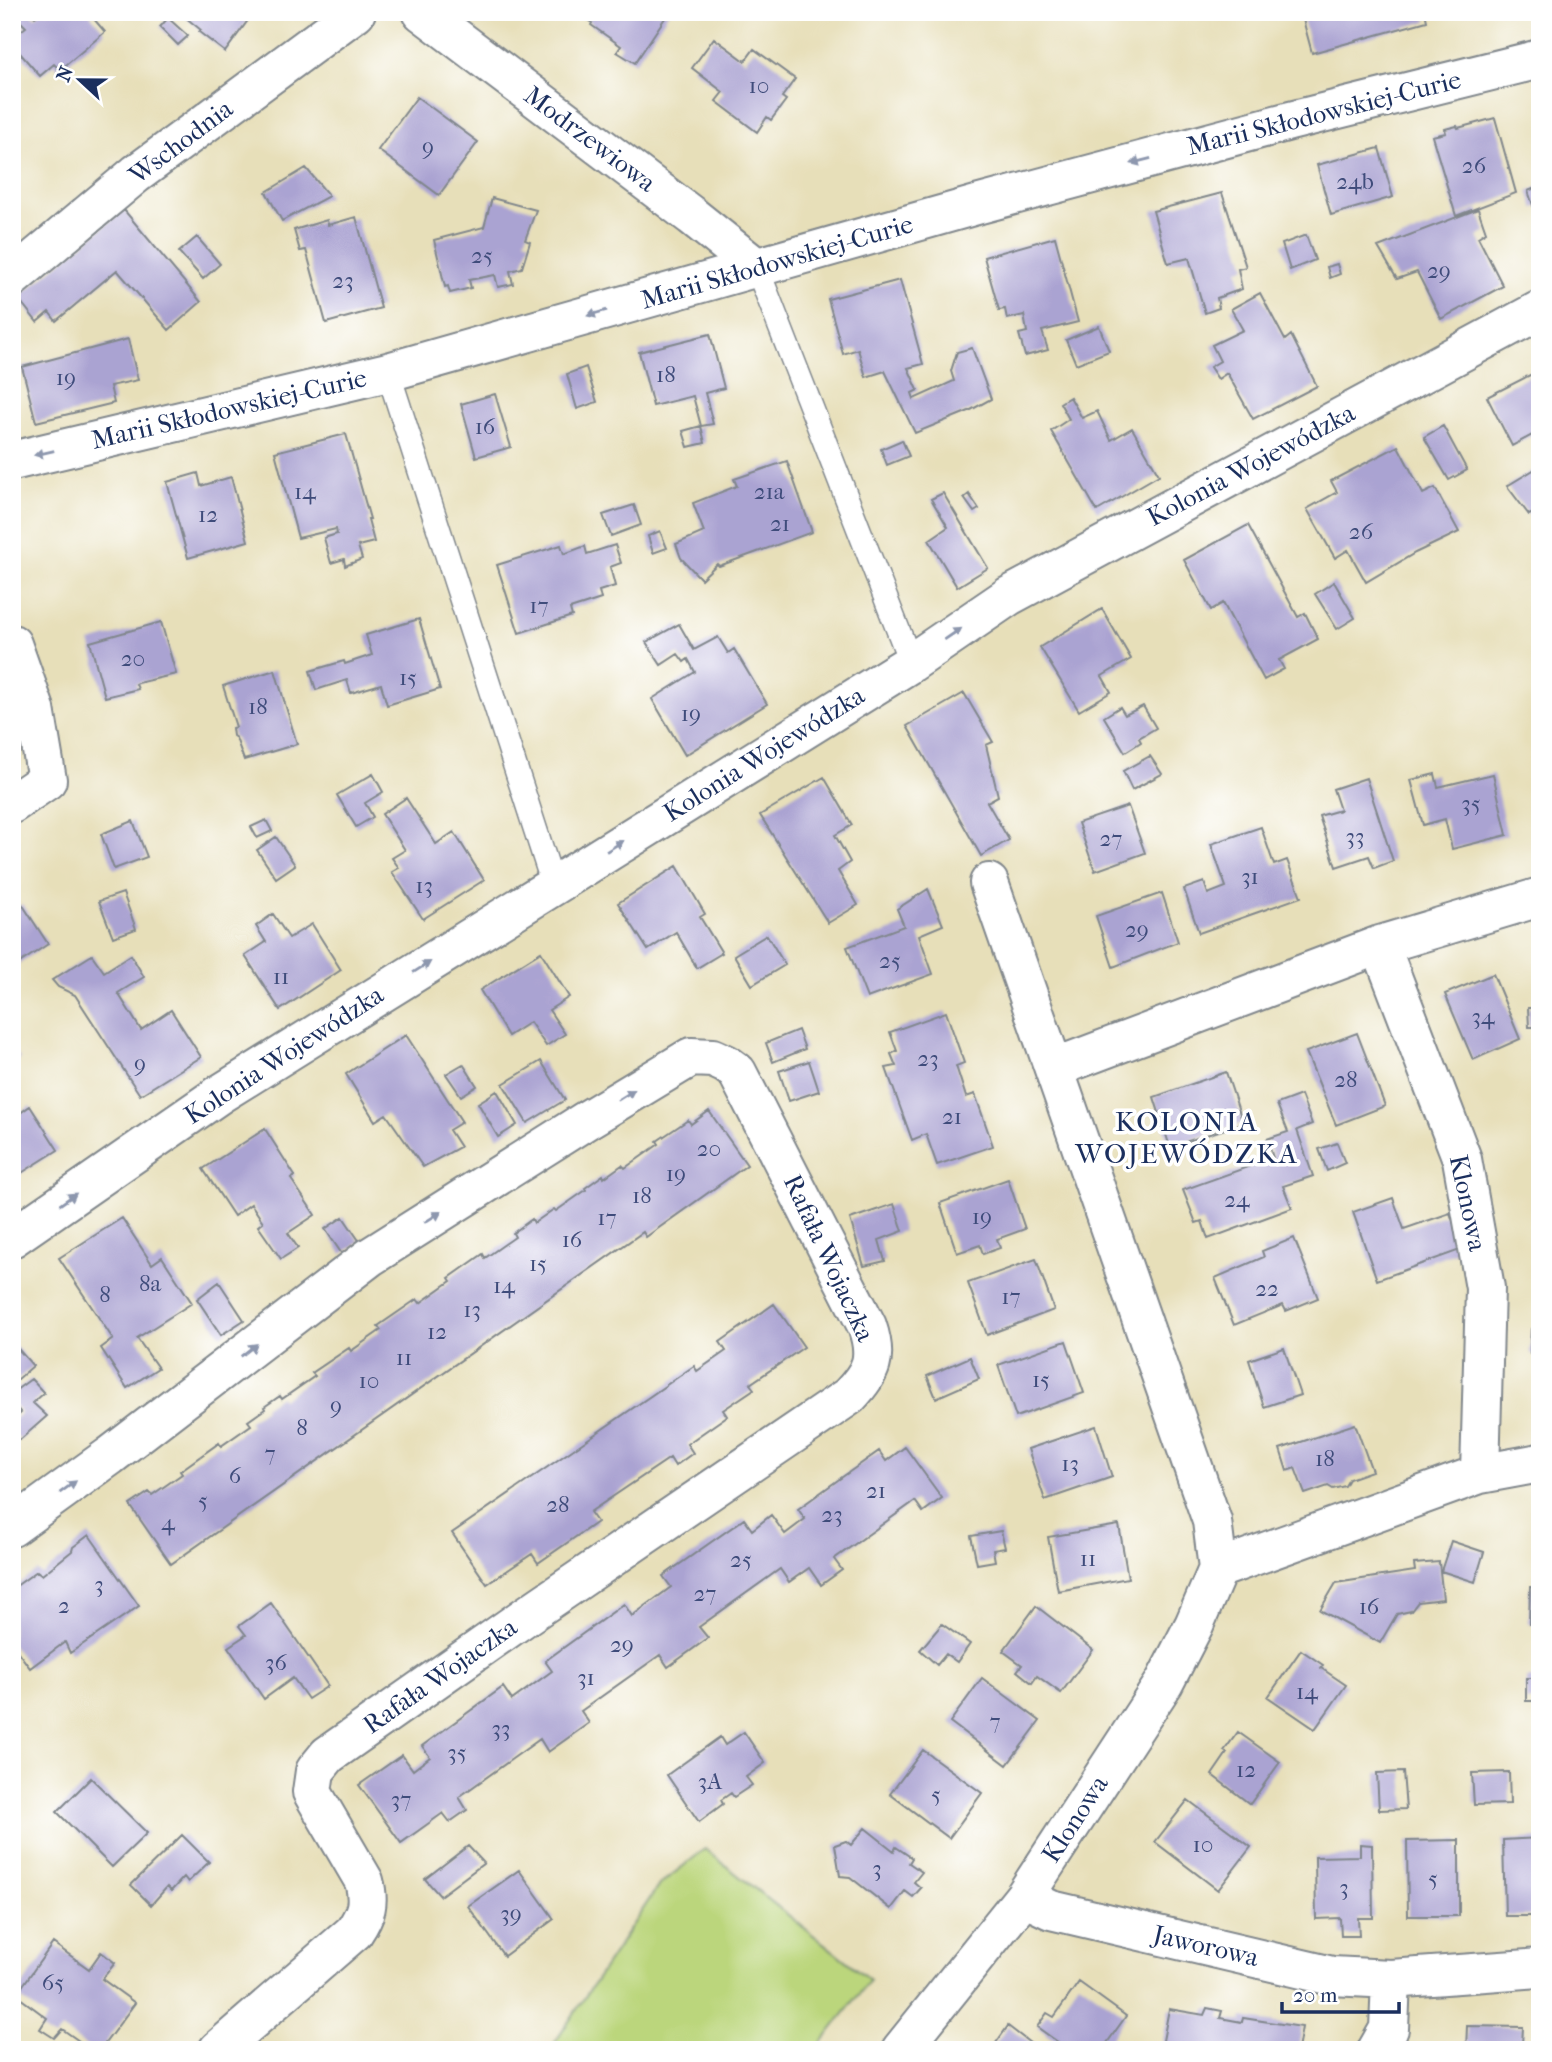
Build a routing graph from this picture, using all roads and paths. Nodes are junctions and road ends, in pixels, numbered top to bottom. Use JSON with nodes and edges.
{"nodes":[{"id":1,"x":356,"y":12,"type":"edge"},
{"id":2,"x":422,"y":12,"type":"edge"},
{"id":3,"x":1540,"y":59,"type":"edge"},
{"id":4,"x":757,"y":268,"type":"junction"},
{"id":5,"x":12,"y":278,"type":"edge"},
{"id":6,"x":1540,"y":310,"type":"edge"},
{"id":7,"x":388,"y":372,"type":"junction"},
{"id":8,"x":12,"y":461,"type":"edge"},
{"id":9,"x":12,"y":644,"type":"edge"},
{"id":10,"x":911,"y":663,"type":"junction"},
{"id":11,"x":12,"y":804,"type":"edge"},
{"id":12,"x":989,"y":883,"type":"dead end"},
{"id":13,"x":553,"y":884,"type":"junction"},
{"id":14,"x":1540,"y":897,"type":"edge"},
{"id":15,"x":1380,"y":945,"type":"junction"},
{"id":16,"x":1054,"y":1068,"type":"junction"},
{"id":17,"x":12,"y":1238,"type":"edge"},
{"id":18,"x":1540,"y":1463,"type":"edge"},
{"id":19,"x":1480,"y":1474,"type":"junction"},
{"id":20,"x":12,"y":1527,"type":"edge"},
{"id":21,"x":1218,"y":1569,"type":"junction"},
{"id":22,"x":1024,"y":1897,"type":"junction"},
{"id":23,"x":1540,"y":1968,"type":"edge"},
{"id":24,"x":1391,"y":1979,"type":"junction"},
{"id":25,"x":218,"y":2050,"type":"edge"},
{"id":26,"x":901,"y":2050,"type":"edge"},
{"id":27,"x":1377,"y":2050,"type":"edge"}],
"edges":[{"from":1,"to":5,"type":"street","name":"Wschodnia"},
{"from":2,"to":4,"type":"street","name":"Modrzewiowa"},
{"from":3,"to":4,"type":"street","name":"Marii Skłodowskiej-Curie","one_way":true},
{"from":4,"to":7,"type":"street","name":"Marii Skłodowskiej-Curie","one_way":true},
{"from":4,"to":10,"type":"lane"},
{"from":10,"to":6,"type":"street","name":"Kolonia Wojewódzka","one_way":true},
{"from":7,"to":8,"type":"street","name":"Marii Skłodowskiej-Curie","one_way":true},
{"from":7,"to":13,"type":"lane"},
{"from":9,"to":11,"type":"street"},
{"from":13,"to":10,"type":"street","name":"Kolonia Wojewódzka","one_way":true},
{"from":12,"to":16,"type":"street"},
{"from":17,"to":13,"type":"street","name":"Kolonia Wojewódzka","one_way":true},
{"from":14,"to":15,"type":"street"},
{"from":15,"to":16,"type":"street"},
{"from":15,"to":19,"type":"street","name":"Klonowa"},
{"from":16,"to":21,"type":"street"},
{"from":18,"to":19,"type":"street"},
{"from":19,"to":21,"type":"street"},
{"from":20,"to":25,"type":"street","name":"Rafała Wojaczka","one_way":true},
{"from":21,"to":22,"type":"street","name":"Klonowa"},
{"from":22,"to":24,"type":"street","name":"Jaworowa"},
{"from":22,"to":26,"type":"street","name":"Klonowa"},
{"from":23,"to":24,"type":"street","name":"Jaworowa"},
{"from":24,"to":27,"type":"street"}]}
